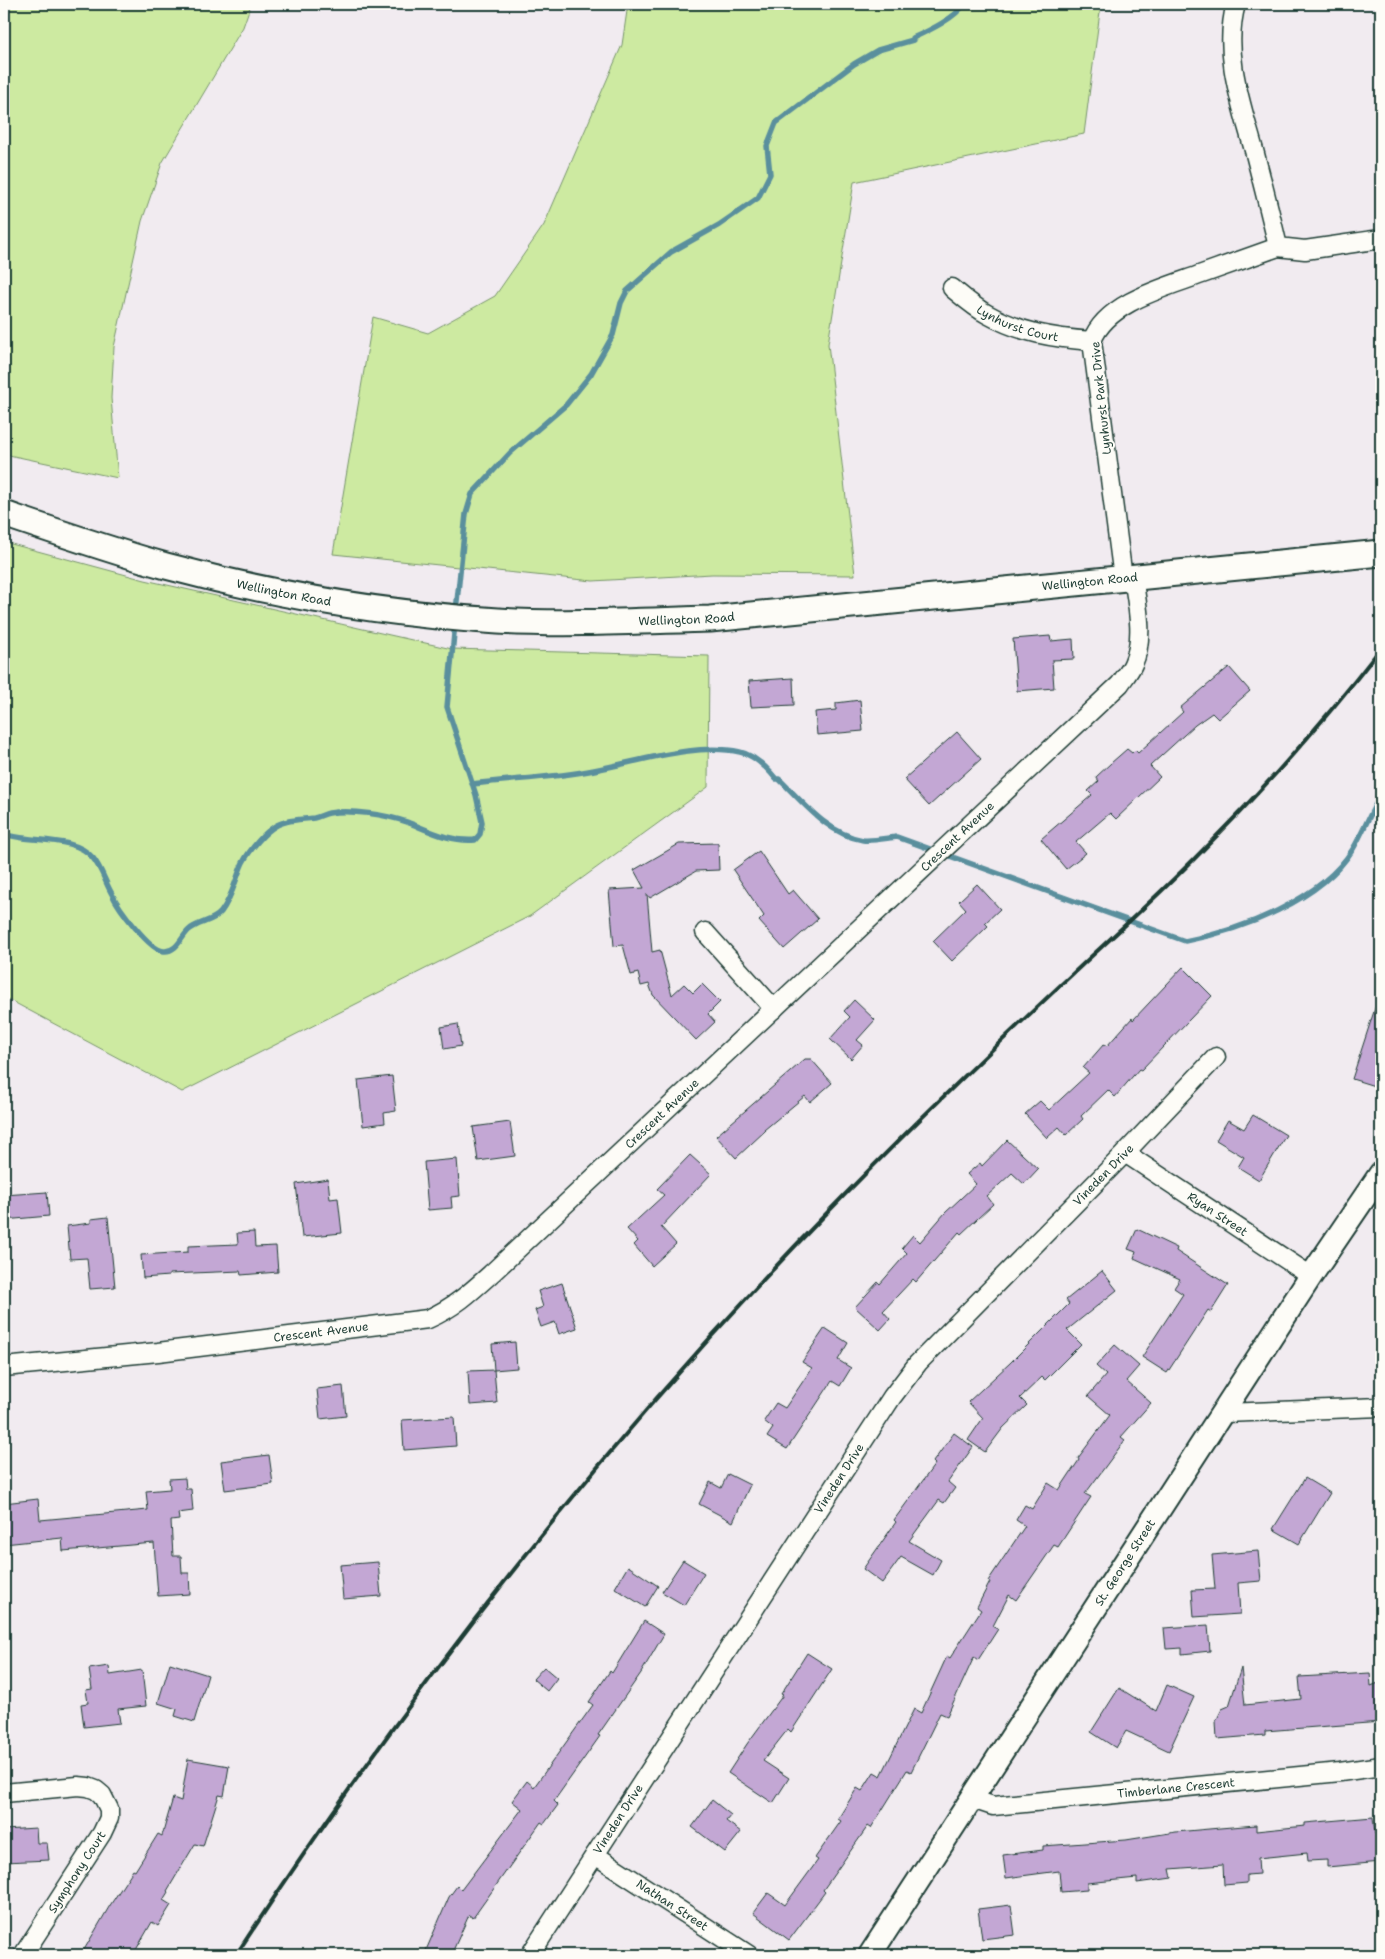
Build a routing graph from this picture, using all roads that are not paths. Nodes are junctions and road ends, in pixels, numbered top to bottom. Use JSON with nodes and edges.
{"nodes":[{"id":1,"x":1236,"y":4,"type":"edge"},
{"id":2,"x":1381,"y":239,"type":"edge"},
{"id":3,"x":1278,"y":247,"type":"junction"},
{"id":4,"x":952,"y":288,"type":"dead end"},
{"id":5,"x":1092,"y":341,"type":"junction"},
{"id":6,"x":4,"y":514,"type":"edge"},
{"id":7,"x":1381,"y":553,"type":"edge"},
{"id":8,"x":1128,"y":578,"type":"junction"},
{"id":9,"x":705,"y":932,"type":"dead end"},
{"id":10,"x":774,"y":1009,"type":"junction"},
{"id":11,"x":1216,"y":1057,"type":"dead end"},
{"id":12,"x":1125,"y":1153,"type":"junction"},
{"id":13,"x":1381,"y":1173,"type":"edge"},
{"id":14,"x":1311,"y":1276,"type":"junction"},
{"id":15,"x":4,"y":1367,"type":"edge"},
{"id":16,"x":1381,"y":1407,"type":"edge"},
{"id":17,"x":1224,"y":1413,"type":"junction"},
{"id":18,"x":1381,"y":1766,"type":"edge"},
{"id":19,"x":4,"y":1793,"type":"edge"},
{"id":20,"x":972,"y":1799,"type":"junction"},
{"id":21,"x":595,"y":1855,"type":"junction"},
{"id":22,"x":23,"y":1955,"type":"edge"},
{"id":23,"x":530,"y":1955,"type":"edge"},
{"id":24,"x":749,"y":1955,"type":"edge"},
{"id":25,"x":870,"y":1955,"type":"edge"}],
"edges":[{"from":1,"to":3,"type":"street"},
{"from":2,"to":3,"type":"street","name":"Lynhurst Park Drive"},
{"from":3,"to":5,"type":"street","name":"Lynhurst Park Drive"},
{"from":4,"to":5,"type":"street","name":"Lynhurst Court"},
{"from":5,"to":8,"type":"street","name":"Lynhurst Park Drive"},
{"from":6,"to":8,"type":"main road","name":"Wellington Road"},
{"from":7,"to":8,"type":"main road","name":"Wellington Road"},
{"from":8,"to":10,"type":"street","name":"Crescent Avenue"},
{"from":9,"to":10,"type":"street"},
{"from":10,"to":15,"type":"street","name":"Crescent Avenue"},
{"from":11,"to":12,"type":"street","name":"Vineden Drive"},
{"from":12,"to":14,"type":"street","name":"Ryan Street"},
{"from":12,"to":21,"type":"street","name":"Vineden Drive"},
{"from":13,"to":14,"type":"street","name":"St. George Street"},
{"from":14,"to":17,"type":"street","name":"St. George Street"},
{"from":16,"to":17,"type":"street"},
{"from":17,"to":20,"type":"street","name":"St. George Street"},
{"from":18,"to":20,"type":"street","name":"Timberlane Crescent"},
{"from":19,"to":22,"type":"street","name":"Symphony Court"},
{"from":20,"to":25,"type":"street","name":"St. George Street"},
{"from":21,"to":23,"type":"street","name":"Vineden Drive"},
{"from":21,"to":24,"type":"street","name":"Nathan Street"}]}
